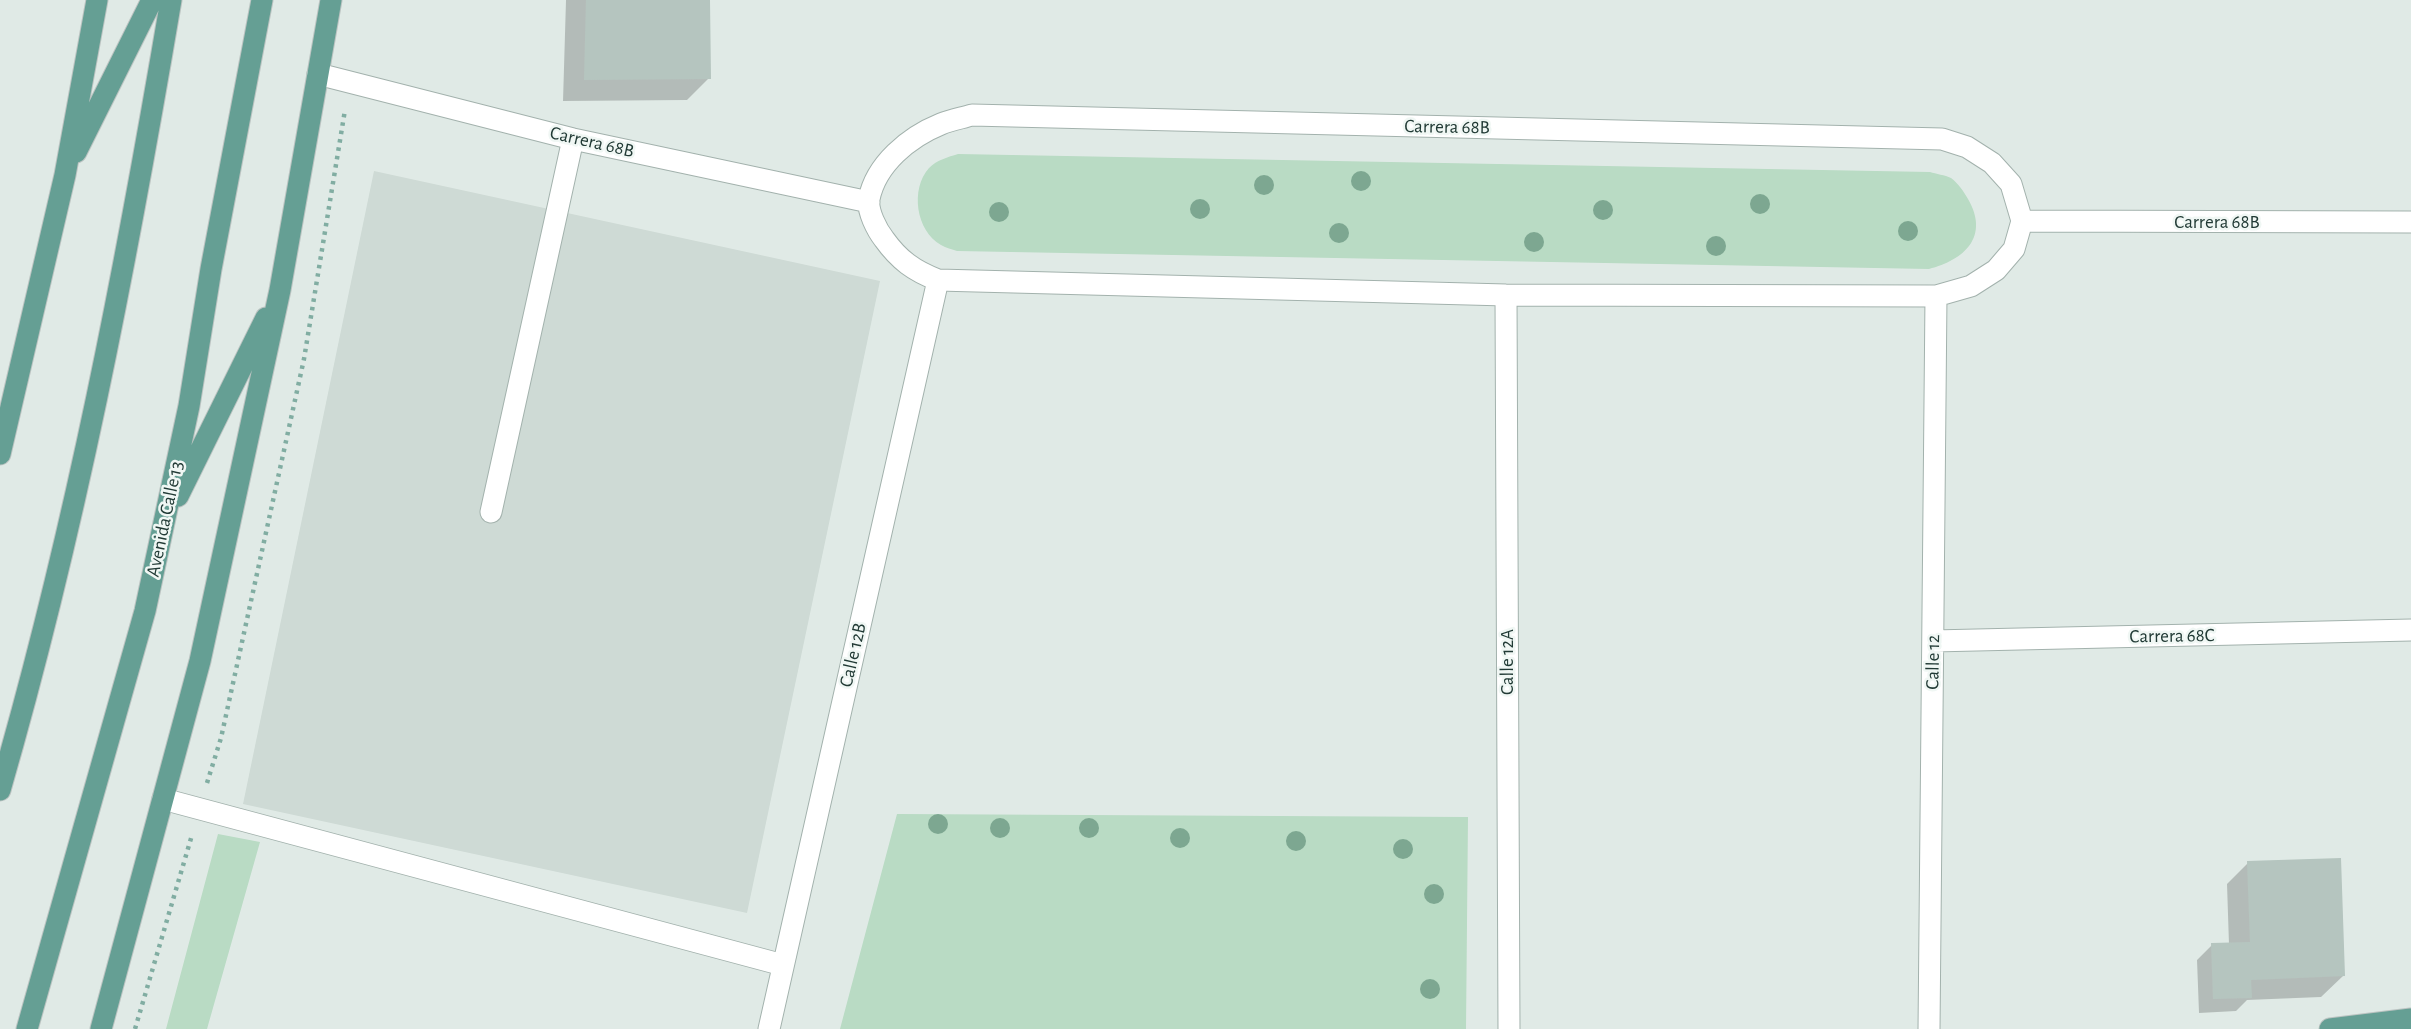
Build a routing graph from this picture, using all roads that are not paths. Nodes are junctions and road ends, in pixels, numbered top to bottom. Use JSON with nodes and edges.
{"nodes":[{"id":1,"x":97,"y":0,"type":"edge"},
{"id":2,"x":152,"y":0,"type":"edge"},
{"id":3,"x":171,"y":0,"type":"edge"},
{"id":4,"x":262,"y":0,"type":"edge"},
{"id":5,"x":331,"y":0,"type":"edge"},
{"id":6,"x":318,"y":74,"type":"junction"},
{"id":7,"x":573,"y":139,"type":"junction"},
{"id":8,"x":65,"y":175,"type":"junction"},
{"id":9,"x":869,"y":202,"type":"junction"},
{"id":10,"x":2022,"y":221,"type":"junction"},
{"id":11,"x":2411,"y":222,"type":"edge"},
{"id":12,"x":938,"y":280,"type":"junction"},
{"id":13,"x":280,"y":290,"type":"junction"},
{"id":14,"x":1506,"y":295,"type":"junction"},
{"id":15,"x":1936,"y":296,"type":"junction"},
{"id":16,"x":0,"y":453,"type":"edge"},
{"id":17,"x":491,"y":512,"type":"dead end"},
{"id":18,"x":164,"y":523,"type":"junction"},
{"id":19,"x":2411,"y":630,"type":"edge"},
{"id":20,"x":1933,"y":641,"type":"junction"},
{"id":21,"x":0,"y":790,"type":"edge"},
{"id":22,"x":163,"y":799,"type":"junction"},
{"id":23,"x":783,"y":965,"type":"junction"},
{"id":24,"x":2411,"y":1019,"type":"edge"},
{"id":25,"x":27,"y":1029,"type":"edge"},
{"id":26,"x":101,"y":1029,"type":"edge"},
{"id":27,"x":769,"y":1029,"type":"edge"},
{"id":28,"x":1509,"y":1029,"type":"edge"},
{"id":29,"x":1929,"y":1029,"type":"edge"},
{"id":30,"x":2330,"y":1029,"type":"edge"}],
"edges":[{"from":1,"to":8,"type":"main road"},
{"from":2,"to":8,"type":"main road"},
{"from":3,"to":21,"type":"main road"},
{"from":4,"to":18,"type":"main road","name":"Avenida Calle 13"},
{"from":5,"to":6,"type":"main road"},
{"from":6,"to":7,"type":"street","name":"Carrera 68B"},
{"from":6,"to":13,"type":"main road"},
{"from":7,"to":9,"type":"street","name":"Carrera 68B"},
{"from":7,"to":17,"type":"street"},
{"from":8,"to":16,"type":"main road"},
{"from":9,"to":10,"type":"street","name":"Carrera 68B"},
{"from":9,"to":12,"type":"street"},
{"from":10,"to":11,"type":"street","name":"Carrera 68B"},
{"from":10,"to":15,"type":"street"},
{"from":12,"to":14,"type":"street"},
{"from":12,"to":23,"type":"street","name":"Calle 12B"},
{"from":13,"to":18,"type":"main road"},
{"from":13,"to":22,"type":"main road"},
{"from":14,"to":15,"type":"street"},
{"from":14,"to":28,"type":"street","name":"Calle 12A"},
{"from":15,"to":20,"type":"street","name":"Calle 12"},
{"from":18,"to":25,"type":"main road","name":"Avenida Calle 13"},
{"from":19,"to":20,"type":"street","name":"Carrera 68C"},
{"from":20,"to":29,"type":"street","name":"Calle 12"},
{"from":22,"to":23,"type":"street"},
{"from":22,"to":26,"type":"main road"},
{"from":23,"to":27,"type":"street","name":"Calle 12B"},
{"from":24,"to":30,"type":"main road"}]}
